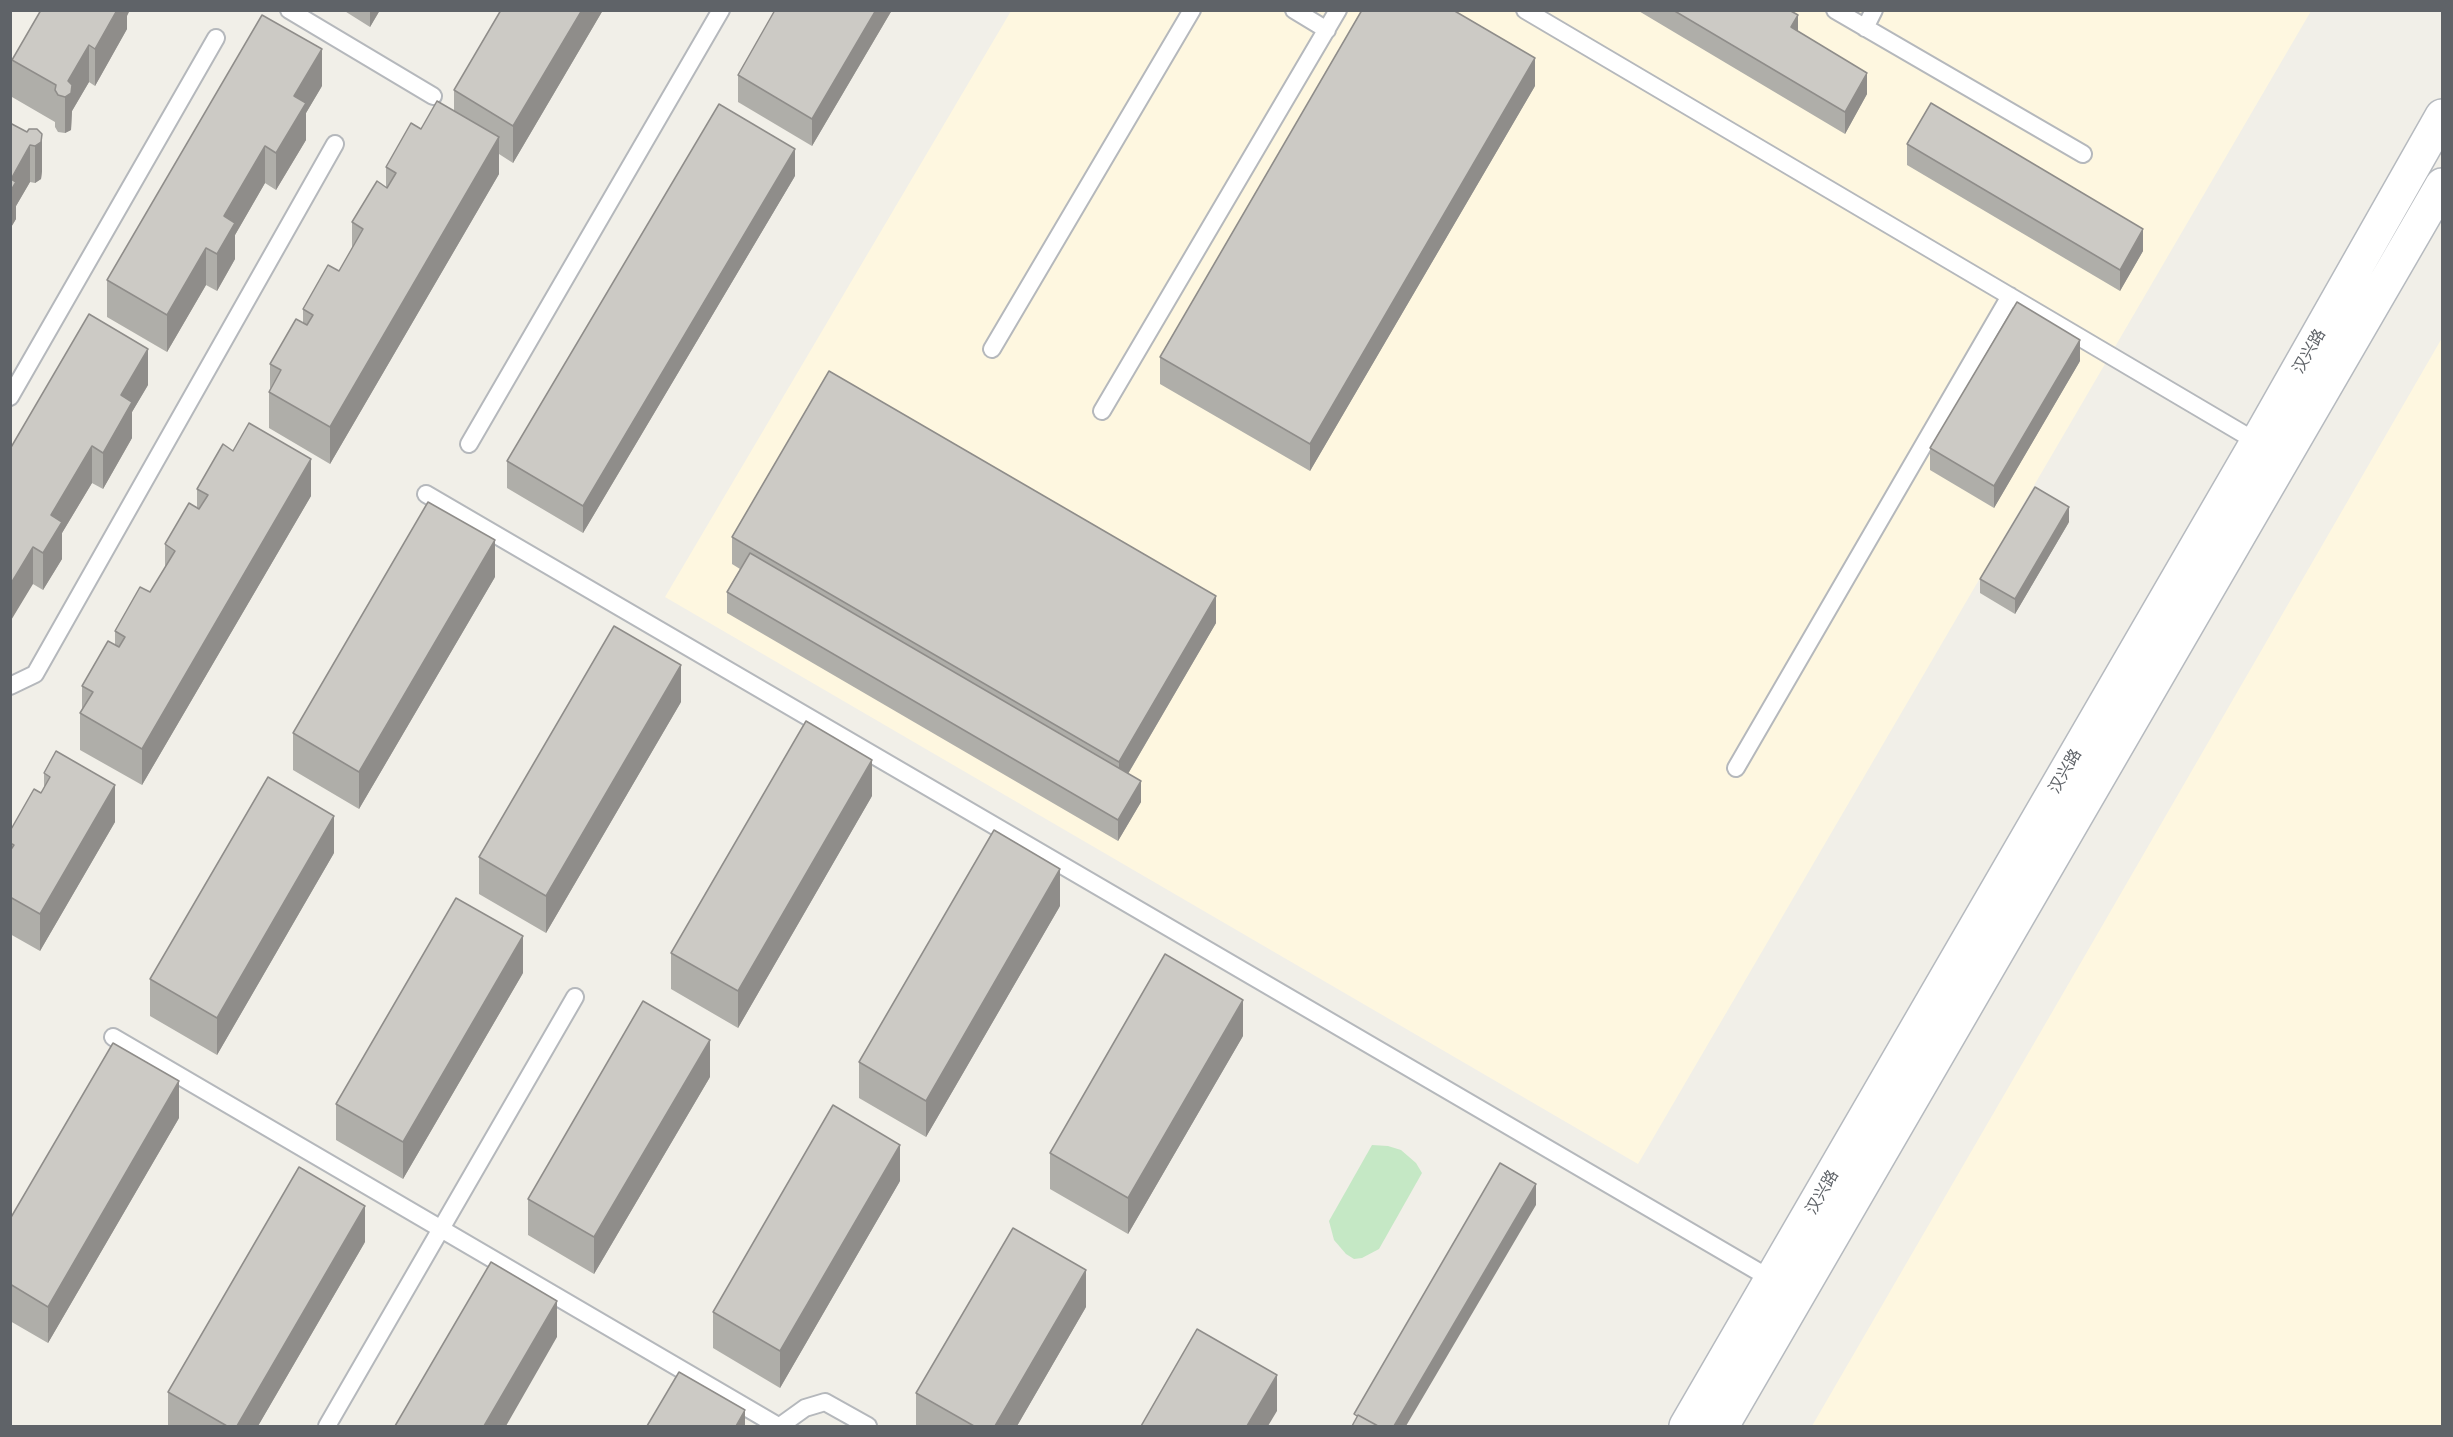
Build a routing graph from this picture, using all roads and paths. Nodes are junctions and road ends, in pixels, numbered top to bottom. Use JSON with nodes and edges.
{"nodes":[{"id":1,"x":289,"y":10,"type":"edge"},
{"id":2,"x":722,"y":10,"type":"edge"},
{"id":3,"x":1192,"y":10,"type":"edge"},
{"id":4,"x":1294,"y":10,"type":"edge"},
{"id":5,"x":1338,"y":10,"type":"edge"},
{"id":6,"x":1526,"y":10,"type":"edge"},
{"id":7,"x":1835,"y":10,"type":"edge"},
{"id":8,"x":1874,"y":10,"type":"edge"},
{"id":9,"x":1865,"y":28,"type":"junction"},
{"id":10,"x":1327,"y":30,"type":"junction"},
{"id":11,"x":216,"y":38,"type":"dead end"},
{"id":12,"x":433,"y":96,"type":"dead end"},
{"id":13,"x":2442,"y":116,"type":"edge"},
{"id":14,"x":335,"y":144,"type":"dead end"},
{"id":15,"x":2083,"y":154,"type":"dead end"},
{"id":16,"x":2442,"y":185,"type":"edge"},
{"id":17,"x":2010,"y":296,"type":"junction"},
{"id":18,"x":992,"y":349,"type":"dead end"},
{"id":19,"x":10,"y":397,"type":"edge"},
{"id":20,"x":1102,"y":411,"type":"dead end"},
{"id":21,"x":2257,"y":442,"type":"junction"},
{"id":22,"x":469,"y":444,"type":"dead end"},
{"id":23,"x":426,"y":494,"type":"dead end"},
{"id":24,"x":10,"y":686,"type":"edge"},
{"id":25,"x":1736,"y":768,"type":"dead end"},
{"id":26,"x":575,"y":997,"type":"dead end"},
{"id":27,"x":113,"y":1037,"type":"dead end"},
{"id":28,"x":441,"y":1229,"type":"junction"},
{"id":29,"x":1771,"y":1279,"type":"junction"},
{"id":30,"x":327,"y":1426,"type":"edge"},
{"id":31,"x":779,"y":1426,"type":"edge"},
{"id":32,"x":868,"y":1426,"type":"edge"},
{"id":33,"x":1686,"y":1426,"type":"edge"},
{"id":34,"x":1722,"y":1426,"type":"edge"}],
"edges":[{"from":1,"to":12,"type":"lane"},
{"from":2,"to":22,"type":"lane"},
{"from":3,"to":18,"type":"lane"},
{"from":4,"to":10,"type":"lane"},
{"from":5,"to":10,"type":"lane"},
{"from":6,"to":17,"type":"lane"},
{"from":7,"to":9,"type":"lane"},
{"from":8,"to":9,"type":"lane"},
{"from":9,"to":15,"type":"lane"},
{"from":10,"to":20,"type":"lane"},
{"from":11,"to":19,"type":"lane"},
{"from":13,"to":21,"type":"street","name":"汉兴路"},
{"from":14,"to":24,"type":"lane"},
{"from":16,"to":34,"type":"street","name":"汉兴路"},
{"from":17,"to":21,"type":"lane"},
{"from":17,"to":25,"type":"lane"},
{"from":21,"to":29,"type":"street","name":"汉兴路"},
{"from":23,"to":29,"type":"lane"},
{"from":26,"to":28,"type":"lane"},
{"from":27,"to":28,"type":"lane"},
{"from":28,"to":30,"type":"lane"},
{"from":28,"to":31,"type":"lane"},
{"from":29,"to":33,"type":"street","name":"汉兴路"},
{"from":31,"to":32,"type":"lane"}]}
